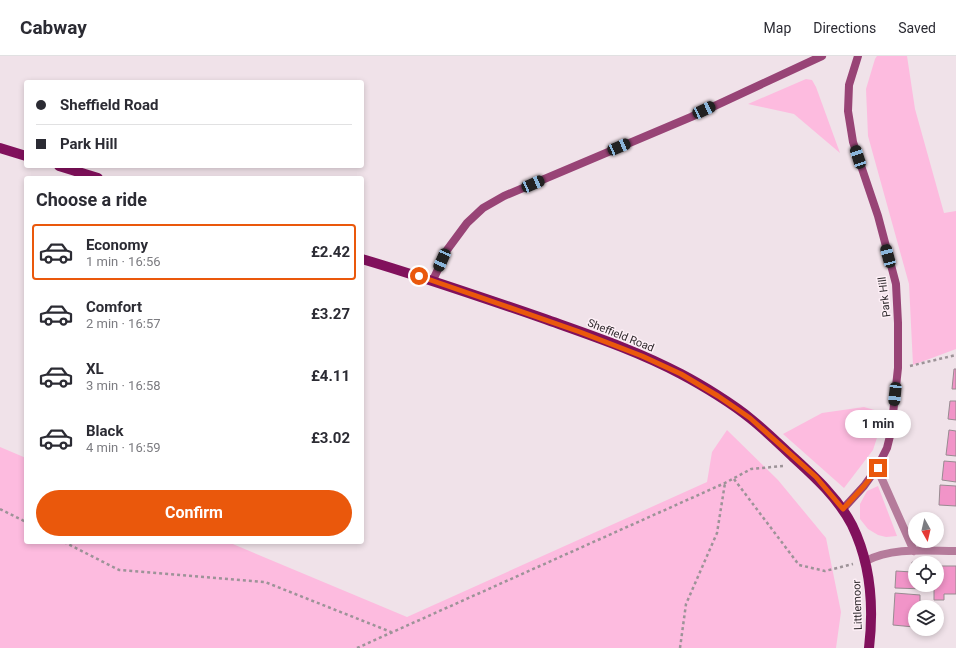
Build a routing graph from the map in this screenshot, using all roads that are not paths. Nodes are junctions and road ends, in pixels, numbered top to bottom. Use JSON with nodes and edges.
{"nodes":[{"id":1,"x":822,"y":56,"type":"edge"},
{"id":2,"x":858,"y":56,"type":"edge"},
{"id":3,"x":0,"y":148,"type":"edge"},
{"id":4,"x":24,"y":155,"type":"edge"},
{"id":5,"x":66,"y":168,"type":"edge"},
{"id":6,"x":92,"y":176,"type":"edge"},
{"id":7,"x":364,"y":260,"type":"edge"},
{"id":8,"x":433,"y":280,"type":"junction"},
{"id":9,"x":878,"y":468,"type":"junction"},
{"id":10,"x":843,"y":509,"type":"junction"},
{"id":11,"x":956,"y":550,"type":"edge"},
{"id":12,"x":914,"y":551,"type":"junction"},
{"id":13,"x":866,"y":561,"type":"junction"},
{"id":14,"x":869,"y":648,"type":"edge"}],
"edges":[{"from":1,"to":8,"type":"main road"},
{"from":2,"to":9,"type":"main road","name":"Park Hill"},
{"from":3,"to":4,"type":"main road"},
{"from":5,"to":6,"type":"main road"},
{"from":7,"to":8,"type":"main road","name":"Sheffield Road"},
{"from":8,"to":10,"type":"main road","name":"Sheffield Road"},
{"from":9,"to":10,"type":"main road","name":"Park Hill"},
{"from":9,"to":12,"type":"street"},
{"from":10,"to":13,"type":"main road","name":"Sheffield Road"},
{"from":11,"to":12,"type":"street"},
{"from":12,"to":13,"type":"street"},
{"from":13,"to":14,"type":"main road","name":"Littlemoor"}]}
